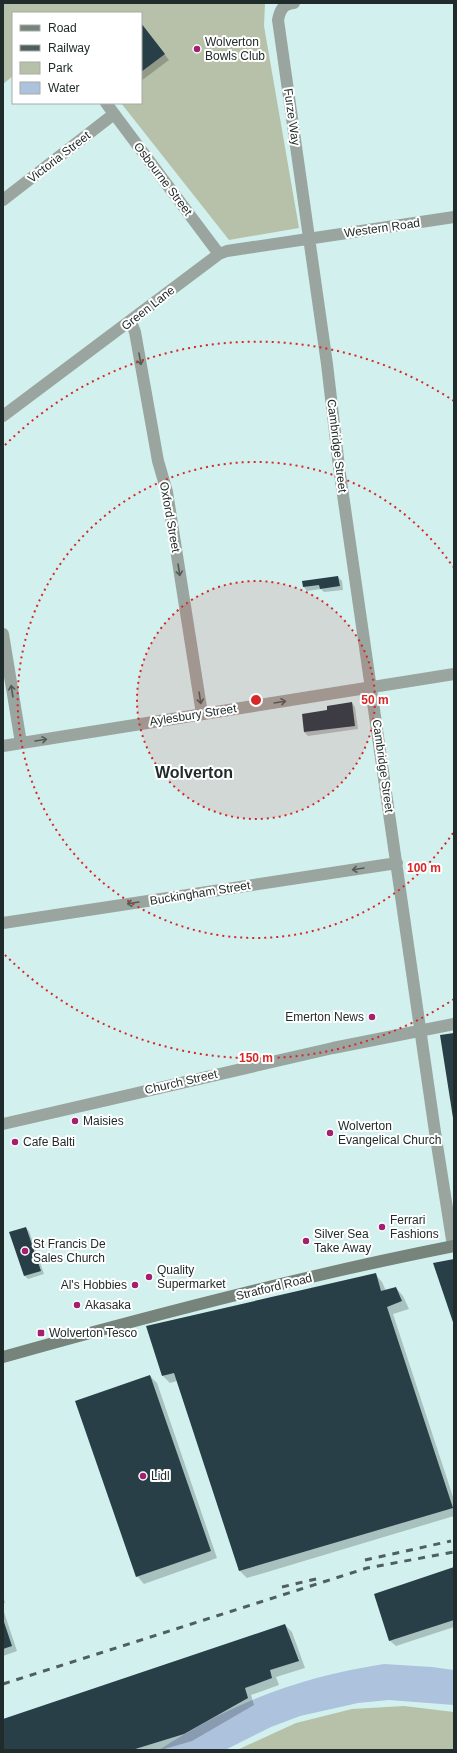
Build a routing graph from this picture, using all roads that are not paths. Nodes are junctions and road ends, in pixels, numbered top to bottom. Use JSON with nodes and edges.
{"nodes":[{"id":1,"x":294,"y":3,"type":"edge"},
{"id":2,"x":107,"y":104,"type":"edge"},
{"id":3,"x":114,"y":114,"type":"junction"},
{"id":4,"x":3,"y":200,"type":"edge"},
{"id":5,"x":454,"y":217,"type":"edge"},
{"id":6,"x":309,"y":239,"type":"junction"},
{"id":7,"x":219,"y":254,"type":"junction"},
{"id":8,"x":131,"y":322,"type":"junction"},
{"id":9,"x":3,"y":416,"type":"edge"},
{"id":10,"x":3,"y":634,"type":"edge"},
{"id":11,"x":454,"y":674,"type":"edge"},
{"id":12,"x":372,"y":687,"type":"junction"},
{"id":13,"x":202,"y":714,"type":"junction"},
{"id":14,"x":21,"y":743,"type":"junction"},
{"id":15,"x":3,"y":746,"type":"edge"},
{"id":16,"x":397,"y":863,"type":"junction"},
{"id":17,"x":3,"y":923,"type":"edge"},
{"id":18,"x":454,"y":1024,"type":"edge"},
{"id":19,"x":421,"y":1030,"type":"junction"},
{"id":20,"x":3,"y":1124,"type":"edge"},
{"id":21,"x":454,"y":1246,"type":"edge"},
{"id":22,"x":3,"y":1357,"type":"edge"}],
"edges":[{"from":1,"to":6,"type":"street","name":"Furze Way"},
{"from":2,"to":3,"type":"street","name":"Osbourne Street"},
{"from":3,"to":4,"type":"street","name":"Victoria Street"},
{"from":3,"to":7,"type":"street","name":"Osbourne Street"},
{"from":5,"to":6,"type":"street","name":"Western Road"},
{"from":6,"to":7,"type":"street","name":"Green Lane"},
{"from":6,"to":12,"type":"street","name":"Cambridge Street"},
{"from":7,"to":8,"type":"street","name":"Green Lane"},
{"from":8,"to":9,"type":"street","name":"Green Lane"},
{"from":8,"to":13,"type":"street","name":"Oxford Street","one_way":true},
{"from":14,"to":10,"type":"street","one_way":true},
{"from":11,"to":12,"type":"street","name":"Aylesbury Street"},
{"from":13,"to":12,"type":"street","name":"Aylesbury Street","one_way":true},
{"from":12,"to":16,"type":"street","name":"Cambridge Street"},
{"from":14,"to":13,"type":"street","name":"Aylesbury Street","one_way":true},
{"from":14,"to":15,"type":"street","name":"Aylesbury Street"},
{"from":16,"to":17,"type":"street","name":"Buckingham Street","one_way":true},
{"from":16,"to":19,"type":"street","name":"Cambridge Street"},
{"from":18,"to":19,"type":"street","name":"Church Street"},
{"from":19,"to":20,"type":"street","name":"Church Street"},
{"from":19,"to":21,"type":"street","name":"Cambridge Street"},
{"from":21,"to":22,"type":"street","name":"Stratford Road"}]}
